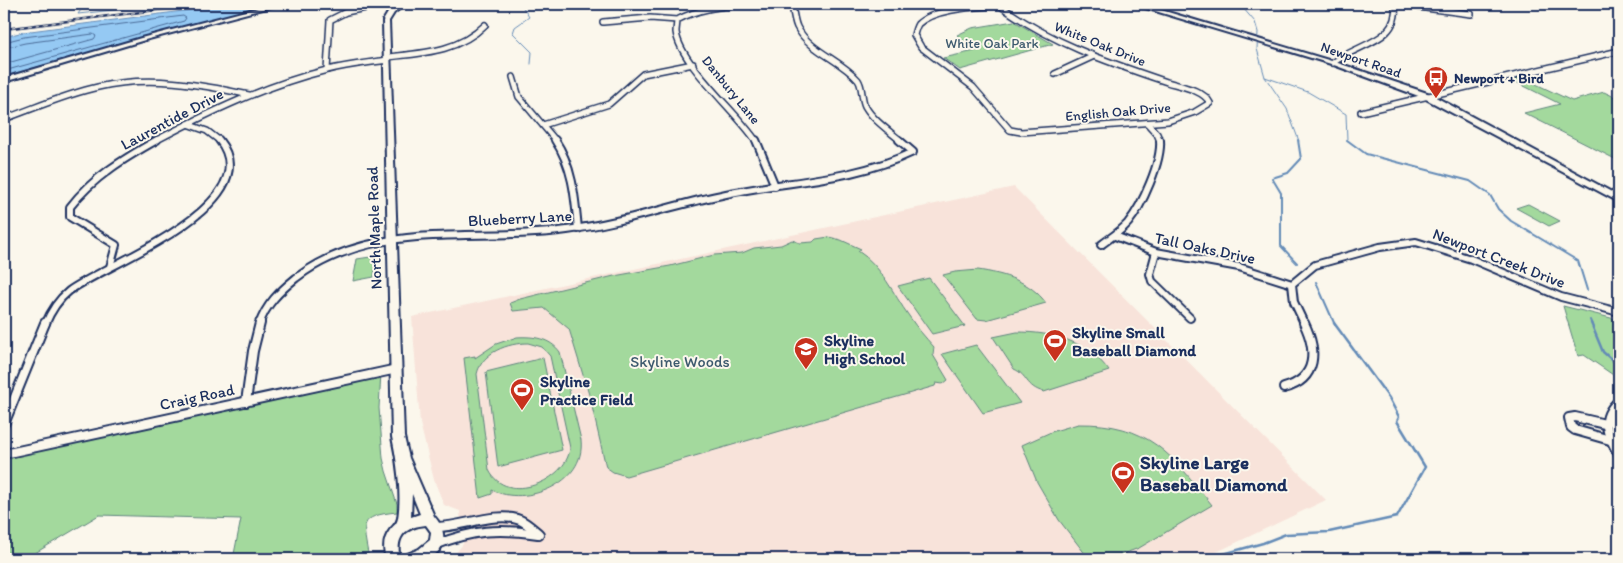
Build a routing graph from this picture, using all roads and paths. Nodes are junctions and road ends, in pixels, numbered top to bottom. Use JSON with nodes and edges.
{"nodes":[{"id":1,"x":279,"y":4,"type":"edge"},
{"id":2,"x":385,"y":4,"type":"edge"},
{"id":3,"x":403,"y":4,"type":"edge"},
{"id":4,"x":744,"y":4,"type":"edge"},
{"id":5,"x":792,"y":4,"type":"edge"},
{"id":6,"x":999,"y":4,"type":"edge"},
{"id":7,"x":1135,"y":4,"type":"edge"},
{"id":8,"x":1395,"y":4,"type":"edge"},
{"id":9,"x":1471,"y":14,"type":"dead end"},
{"id":10,"x":677,"y":20,"type":"junction"},
{"id":11,"x":603,"y":22,"type":"dead end"},
{"id":12,"x":485,"y":24,"type":"dead end"},
{"id":13,"x":1619,"y":51,"type":"edge"},
{"id":14,"x":1094,"y":56,"type":"junction"},
{"id":15,"x":387,"y":59,"type":"junction"},
{"id":16,"x":1333,"y":63,"type":"junction"},
{"id":17,"x":694,"y":64,"type":"junction"},
{"id":18,"x":327,"y":70,"type":"junction"},
{"id":19,"x":1055,"y":74,"type":"dead end"},
{"id":20,"x":513,"y":77,"type":"dead end"},
{"id":21,"x":4,"y":80,"type":"edge"},
{"id":22,"x":1200,"y":93,"type":"joint"},
{"id":23,"x":249,"y":95,"type":"junction"},
{"id":24,"x":1427,"y":96,"type":"junction"},
{"id":25,"x":1361,"y":112,"type":"dead end"},
{"id":26,"x":4,"y":120,"type":"edge"},
{"id":27,"x":1147,"y":123,"type":"junction"},
{"id":28,"x":186,"y":124,"type":"junction"},
{"id":29,"x":543,"y":125,"type":"junction"},
{"id":30,"x":775,"y":186,"type":"junction"},
{"id":31,"x":1619,"y":199,"type":"edge"},
{"id":32,"x":578,"y":229,"type":"junction"},
{"id":33,"x":1115,"y":236,"type":"junction"},
{"id":34,"x":392,"y":241,"type":"junction"},
{"id":35,"x":1101,"y":245,"type":"dead end"},
{"id":36,"x":1156,"y":252,"type":"junction"},
{"id":37,"x":110,"y":267,"type":"junction"},
{"id":38,"x":1292,"y":284,"type":"junction"},
{"id":39,"x":1619,"y":312,"type":"edge"},
{"id":40,"x":1190,"y":318,"type":"dead end"},
{"id":41,"x":397,"y":369,"type":"junction"},
{"id":42,"x":1284,"y":388,"type":"dead end"},
{"id":43,"x":1619,"y":401,"type":"edge"},
{"id":44,"x":246,"y":402,"type":"junction"},
{"id":45,"x":4,"y":424,"type":"edge"},
{"id":46,"x":1605,"y":424,"type":"junction"},
{"id":47,"x":1610,"y":440,"type":"junction"},
{"id":48,"x":4,"y":454,"type":"edge"},
{"id":49,"x":1619,"y":454,"type":"edge"},
{"id":50,"x":403,"y":458,"type":"junction"},
{"id":51,"x":433,"y":523,"type":"junction"},
{"id":52,"x":403,"y":525,"type":"junction"},
{"id":53,"x":434,"y":546,"type":"junction"},
{"id":54,"x":417,"y":558,"type":"edge"},
{"id":55,"x":396,"y":559,"type":"edge"}],
"edges":[{"from":1,"to":21,"type":"street"},
{"from":2,"to":18,"type":"street"},
{"from":3,"to":15,"type":"street","name":"North Maple Road"},
{"from":4,"to":10,"type":"street"},
{"from":5,"to":30,"type":"street","name":"Blueberry Lane"},
{"from":6,"to":14,"type":"street","name":"White Oak Drive"},
{"from":6,"to":27,"type":"street","name":"English Oak Drive"},
{"from":7,"to":16,"type":"street","name":"Newport Road"},
{"from":8,"to":9,"type":"street"},
{"from":8,"to":16,"type":"street"},
{"from":10,"to":11,"type":"street"},
{"from":10,"to":17,"type":"street","name":"Danbury Lane"},
{"from":12,"to":15,"type":"street","name":"Laurentide Drive"},
{"from":13,"to":24,"type":"street"},
{"from":14,"to":19,"type":"street"},
{"from":14,"to":22,"type":"street","name":"White Oak Drive"},
{"from":15,"to":18,"type":"street","name":"Laurentide Drive"},
{"from":15,"to":34,"type":"street","name":"North Maple Road"},
{"from":16,"to":24,"type":"street","name":"Newport Road"},
{"from":17,"to":29,"type":"street"},
{"from":17,"to":30,"type":"street","name":"Danbury Lane"},
{"from":18,"to":23,"type":"street","name":"Laurentide Drive"},
{"from":20,"to":29,"type":"street"},
{"from":22,"to":27,"type":"street","name":"English Oak Drive"},
{"from":23,"to":26,"type":"street"},
{"from":23,"to":28,"type":"street","name":"Laurentide Drive"},
{"from":24,"to":25,"type":"street"},
{"from":24,"to":31,"type":"street","name":"Newport Road"},
{"from":27,"to":33,"type":"street"},
{"from":28,"to":37,"type":"street"},
{"from":28,"to":37,"type":"street","name":"Laurentide Drive"},
{"from":29,"to":32,"type":"street"},
{"from":30,"to":32,"type":"street","name":"Blueberry Lane"},
{"from":32,"to":34,"type":"street","name":"Blueberry Lane"},
{"from":33,"to":35,"type":"street"},
{"from":33,"to":36,"type":"street","name":"Tall Oaks Drive"},
{"from":34,"to":41,"type":"street","name":"North Maple Road"},
{"from":34,"to":44,"type":"street","name":"Blueberry Lane"},
{"from":36,"to":38,"type":"street","name":"Tall Oaks Drive"},
{"from":36,"to":40,"type":"street"},
{"from":37,"to":45,"type":"street"},
{"from":38,"to":39,"type":"street","name":"Newport Creek Drive"},
{"from":38,"to":42,"type":"street"},
{"from":41,"to":44,"type":"street","name":"Craig Road"},
{"from":41,"to":50,"type":"street","name":"North Maple Road"},
{"from":43,"to":46,"type":"street"},
{"from":44,"to":48,"type":"street","name":"Craig Road"},
{"from":46,"to":47,"type":"street"},
{"from":46,"to":47,"type":"street"},
{"from":47,"to":49,"type":"street"},
{"from":50,"to":51,"type":"street","name":"North Maple Road"},
{"from":50,"to":52,"type":"street","name":"North Maple Road"},
{"from":51,"to":52,"type":"street"},
{"from":51,"to":53,"type":"street"},
{"from":51,"to":53,"type":"street"},
{"from":52,"to":55,"type":"street"},
{"from":53,"to":54,"type":"street"}]}
